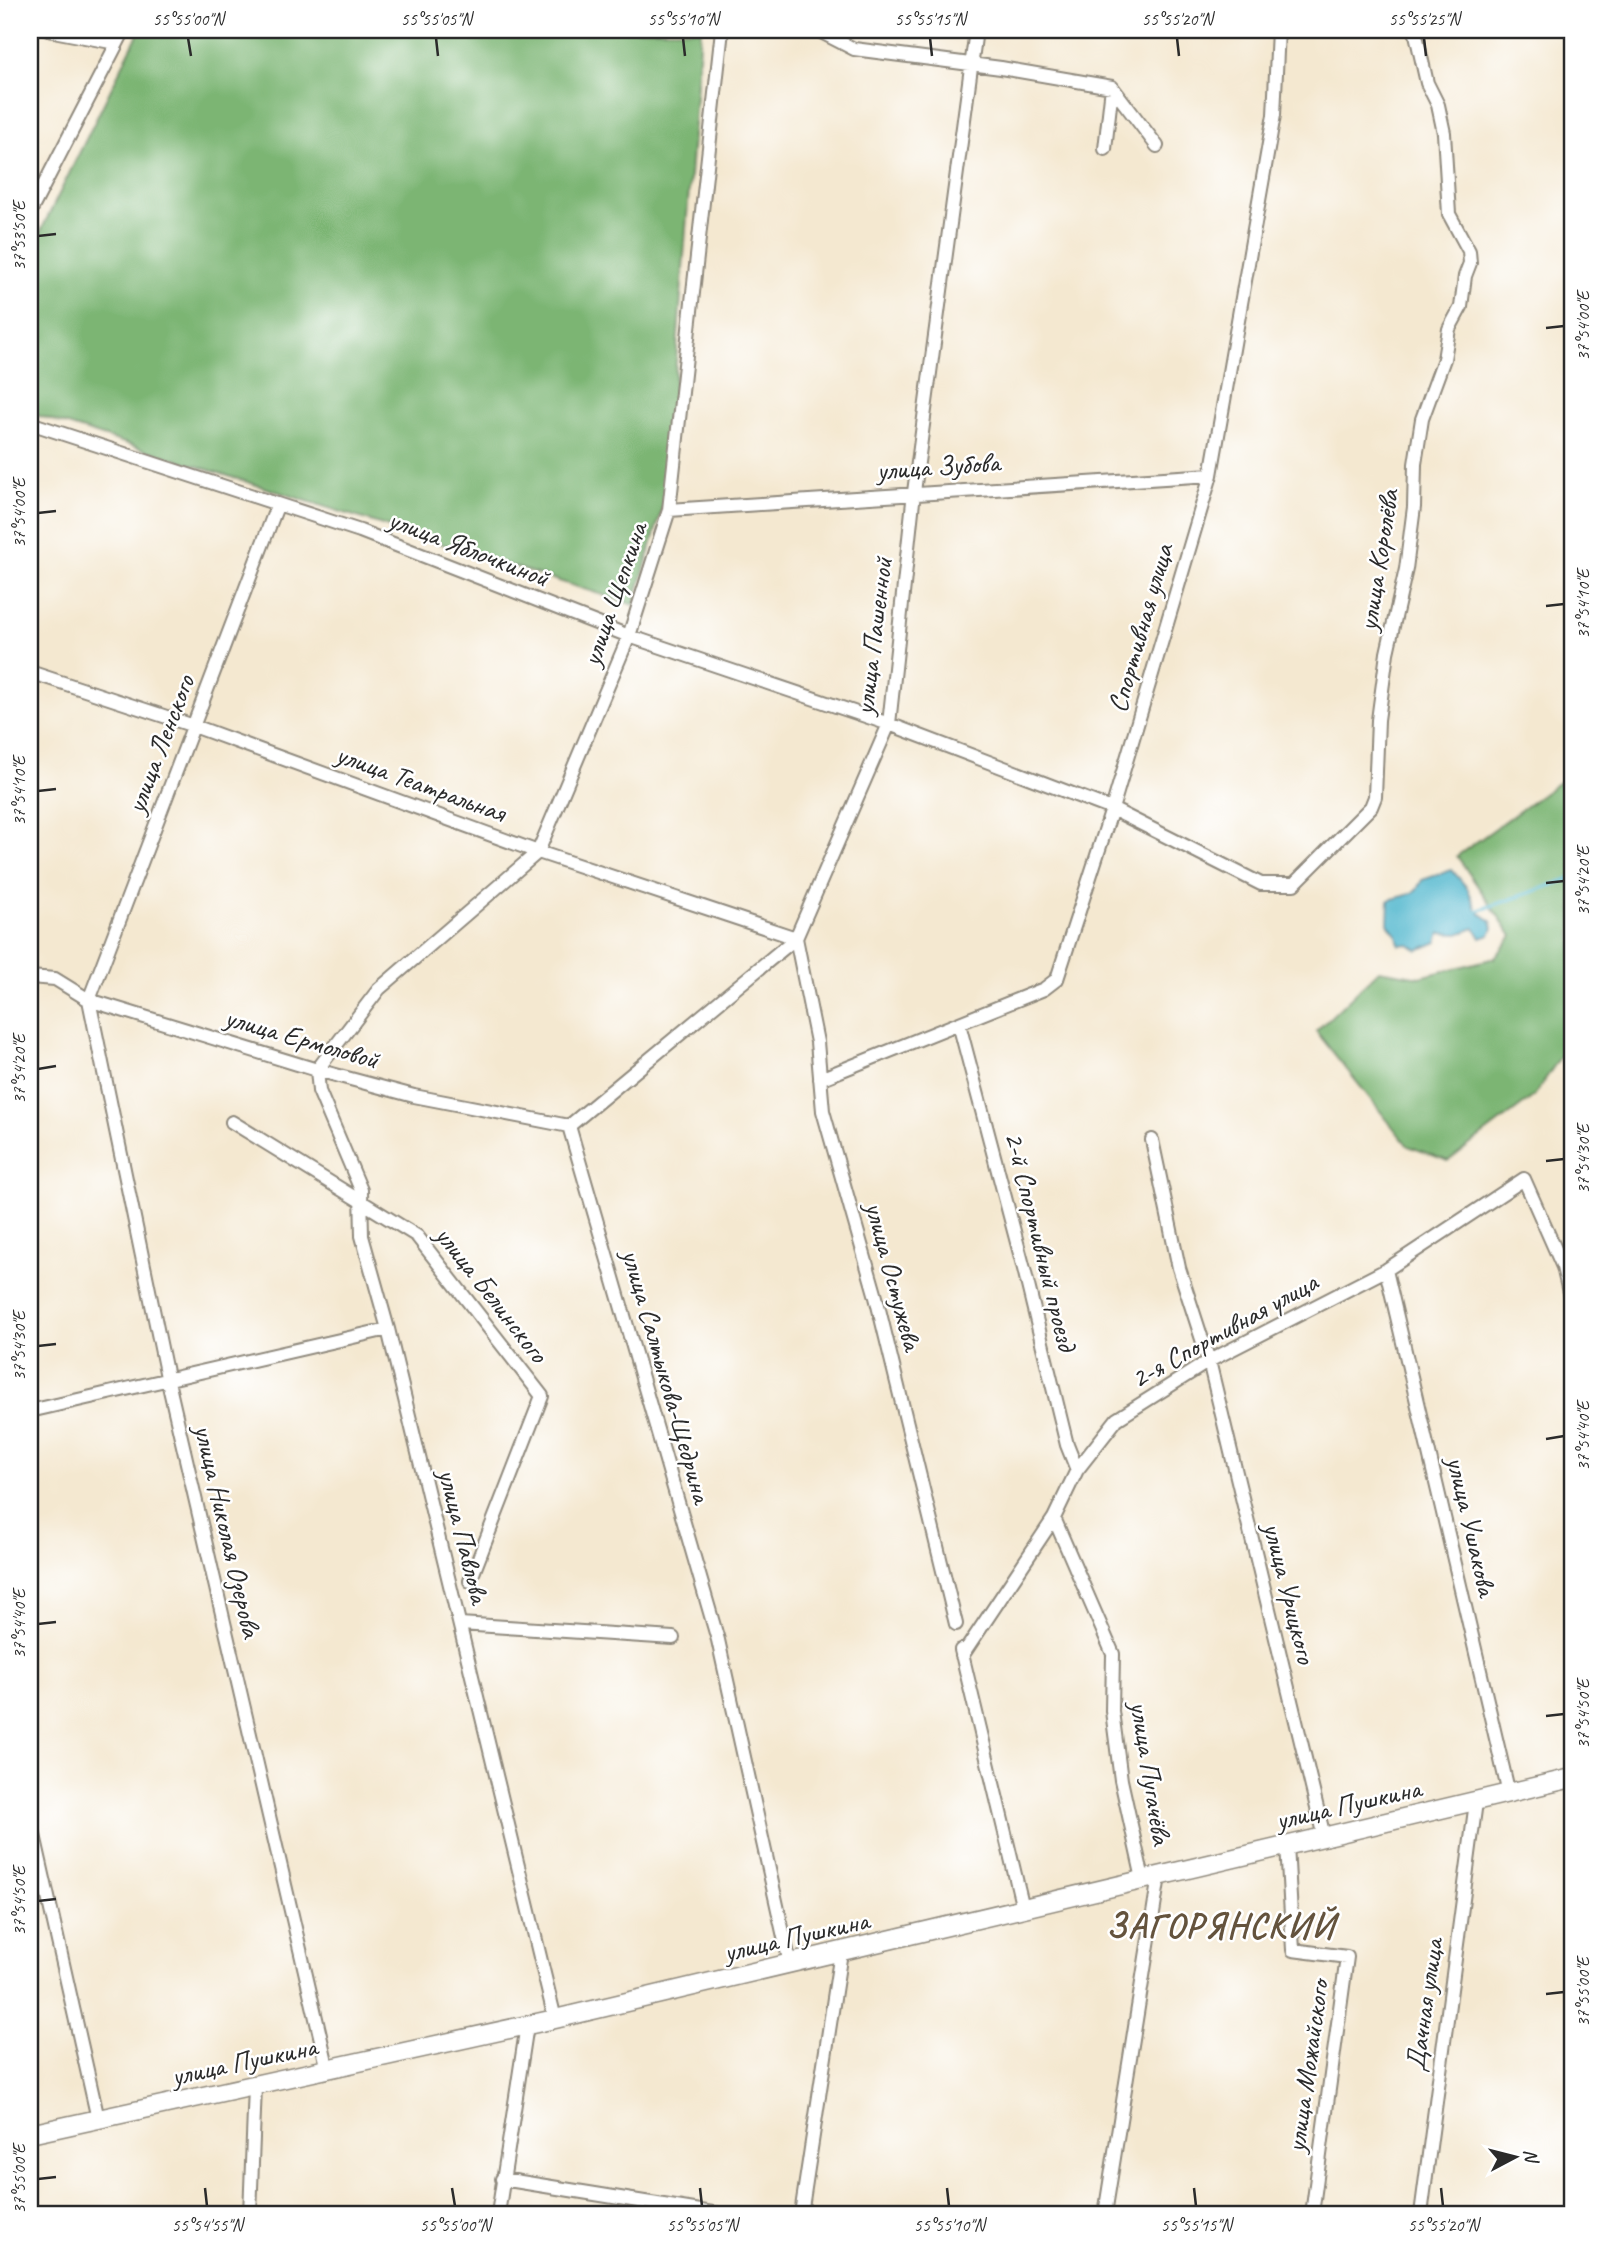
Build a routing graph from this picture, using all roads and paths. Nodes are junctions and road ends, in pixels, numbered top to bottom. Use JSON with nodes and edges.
{"nodes":[{"id":1,"x":48,"y":30,"type":"edge"},
{"id":2,"x":124,"y":30,"type":"edge"},
{"id":3,"x":722,"y":30,"type":"edge"},
{"id":4,"x":817,"y":30,"type":"edge"},
{"id":5,"x":976,"y":30,"type":"edge"},
{"id":6,"x":1278,"y":30,"type":"edge"},
{"id":7,"x":1415,"y":30,"type":"edge"},
{"id":8,"x":116,"y":43,"type":"junction"},
{"id":9,"x":972,"y":65,"type":"junction"},
{"id":10,"x":1112,"y":87,"type":"junction"},
{"id":11,"x":1157,"y":146,"type":"dead end"},
{"id":12,"x":1105,"y":149,"type":"dead end"},
{"id":13,"x":32,"y":203,"type":"edge"},
{"id":14,"x":30,"y":423,"type":"edge"},
{"id":15,"x":1211,"y":475,"type":"junction"},
{"id":16,"x":914,"y":492,"type":"junction"},
{"id":17,"x":277,"y":506,"type":"junction"},
{"id":18,"x":670,"y":509,"type":"junction"},
{"id":19,"x":629,"y":636,"type":"junction"},
{"id":20,"x":30,"y":672,"type":"edge"},
{"id":21,"x":889,"y":724,"type":"junction"},
{"id":22,"x":194,"y":726,"type":"junction"},
{"id":23,"x":1112,"y":809,"type":"junction"},
{"id":24,"x":538,"y":852,"type":"junction"},
{"id":25,"x":796,"y":939,"type":"junction"},
{"id":26,"x":30,"y":977,"type":"edge"},
{"id":27,"x":89,"y":1000,"type":"junction"},
{"id":28,"x":959,"y":1024,"type":"junction"},
{"id":29,"x":317,"y":1070,"type":"junction"},
{"id":30,"x":820,"y":1079,"type":"junction"},
{"id":31,"x":232,"y":1122,"type":"dead end"},
{"id":32,"x":569,"y":1126,"type":"junction"},
{"id":33,"x":1152,"y":1140,"type":"dead end"},
{"id":34,"x":361,"y":1202,"type":"junction"},
{"id":35,"x":1386,"y":1270,"type":"junction"},
{"id":36,"x":1572,"y":1305,"type":"edge"},
{"id":37,"x":388,"y":1329,"type":"junction"},
{"id":38,"x":1209,"y":1361,"type":"junction"},
{"id":39,"x":167,"y":1377,"type":"junction"},
{"id":40,"x":30,"y":1411,"type":"edge"},
{"id":41,"x":1077,"y":1470,"type":"junction"},
{"id":42,"x":1054,"y":1518,"type":"junction"},
{"id":43,"x":470,"y":1581,"type":"dead end"},
{"id":44,"x":460,"y":1624,"type":"junction"},
{"id":45,"x":956,"y":1624,"type":"dead end"},
{"id":46,"x":673,"y":1638,"type":"dead end"},
{"id":47,"x":1572,"y":1779,"type":"edge"},
{"id":48,"x":1509,"y":1794,"type":"junction"},
{"id":49,"x":1476,"y":1802,"type":"junction"},
{"id":50,"x":30,"y":1816,"type":"edge"},
{"id":51,"x":1324,"y":1837,"type":"junction"},
{"id":52,"x":1287,"y":1846,"type":"junction"},
{"id":53,"x":1151,"y":1878,"type":"junction"},
{"id":54,"x":1023,"y":1908,"type":"junction"},
{"id":55,"x":841,"y":1952,"type":"junction"},
{"id":56,"x":790,"y":1964,"type":"junction"},
{"id":57,"x":555,"y":2019,"type":"junction"},
{"id":58,"x":527,"y":2025,"type":"junction"},
{"id":59,"x":328,"y":2070,"type":"junction"},
{"id":60,"x":255,"y":2086,"type":"junction"},
{"id":61,"x":98,"y":2119,"type":"junction"},
{"id":62,"x":30,"y":2134,"type":"edge"},
{"id":63,"x":502,"y":2179,"type":"junction"},
{"id":64,"x":250,"y":2214,"type":"edge"},
{"id":65,"x":498,"y":2214,"type":"edge"},
{"id":66,"x":719,"y":2214,"type":"edge"},
{"id":67,"x":802,"y":2214,"type":"edge"},
{"id":68,"x":1105,"y":2214,"type":"edge"},
{"id":69,"x":1312,"y":2214,"type":"edge"},
{"id":70,"x":1421,"y":2214,"type":"edge"}],
"edges":[{"from":1,"to":8,"type":"street"},
{"from":2,"to":8,"type":"street"},
{"from":3,"to":18,"type":"street","name":"улица Щепкина"},
{"from":4,"to":9,"type":"street"},
{"from":5,"to":9,"type":"street","name":"улица Пашенной"},
{"from":6,"to":15,"type":"street","name":"Спортивная улица"},
{"from":7,"to":23,"type":"street","name":"улица Королёва"},
{"from":8,"to":13,"type":"street"},
{"from":9,"to":10,"type":"street"},
{"from":9,"to":16,"type":"street","name":"улица Пашенной"},
{"from":10,"to":11,"type":"street"},
{"from":10,"to":12,"type":"street"},
{"from":14,"to":17,"type":"street","name":"улица Яблочкиной"},
{"from":15,"to":16,"type":"street","name":"улица Зубова"},
{"from":15,"to":23,"type":"street","name":"Спортивная улица"},
{"from":16,"to":18,"type":"street","name":"улица Зубова"},
{"from":16,"to":21,"type":"street","name":"улица Пашенной"},
{"from":17,"to":19,"type":"street","name":"улица Яблочкиной"},
{"from":17,"to":22,"type":"street","name":"улица Ленского"},
{"from":18,"to":19,"type":"street","name":"улица Щепкина"},
{"from":19,"to":21,"type":"street","name":"улица Яблочкиной"},
{"from":19,"to":24,"type":"street","name":"улица Щепкина"},
{"from":20,"to":22,"type":"street","name":"улица Театральная"},
{"from":21,"to":23,"type":"street","name":"улица Королёва"},
{"from":21,"to":25,"type":"street","name":"улица Пашенной"},
{"from":22,"to":24,"type":"street","name":"улица Театральная"},
{"from":22,"to":27,"type":"street","name":"улица Ленского"},
{"from":23,"to":28,"type":"street","name":"Спортивная улица"},
{"from":24,"to":25,"type":"street","name":"улица Театральная"},
{"from":24,"to":29,"type":"street","name":"улица Щепкина"},
{"from":25,"to":30,"type":"street","name":"улица Остужева"},
{"from":25,"to":32,"type":"street","name":"улица Пашенной"},
{"from":26,"to":27,"type":"street","name":"улица Ермоловой"},
{"from":27,"to":29,"type":"street","name":"улица Ермоловой"},
{"from":27,"to":39,"type":"street","name":"улица Николая Озерова"},
{"from":28,"to":30,"type":"street","name":"Спортивная улица"},
{"from":28,"to":41,"type":"street","name":"2-й Спортивный проезд"},
{"from":29,"to":32,"type":"street","name":"улица Ермоловой"},
{"from":29,"to":34,"type":"street","name":"улица Павлова"},
{"from":30,"to":45,"type":"street","name":"улица Остужева"},
{"from":31,"to":34,"type":"street","name":"улица Белинского"},
{"from":32,"to":56,"type":"street","name":"улица Салтыкова-Щедрина"},
{"from":33,"to":38,"type":"street","name":"улица Урицкого"},
{"from":34,"to":37,"type":"street","name":"улица Павлова"},
{"from":34,"to":43,"type":"street","name":"улица Белинского"},
{"from":35,"to":36,"type":"street","name":"2-я Спортивная улица"},
{"from":35,"to":38,"type":"street","name":"2-я Спортивная улица"},
{"from":35,"to":48,"type":"street","name":"улица Ушакова"},
{"from":37,"to":39,"type":"street"},
{"from":37,"to":44,"type":"street","name":"улица Павлова"},
{"from":38,"to":41,"type":"street","name":"2-я Спортивная улица"},
{"from":38,"to":51,"type":"street","name":"улица Урицкого"},
{"from":39,"to":40,"type":"street"},
{"from":39,"to":59,"type":"street","name":"улица Николая Озерова"},
{"from":41,"to":42,"type":"street","name":"2-я Спортивная улица"},
{"from":42,"to":53,"type":"street","name":"улица Пугачёва"},
{"from":42,"to":54,"type":"street","name":"2-я Спортивная улица"},
{"from":44,"to":46,"type":"street"},
{"from":44,"to":57,"type":"street","name":"улица Павлова"},
{"from":47,"to":48,"type":"main road","name":"улица Пушкина"},
{"from":48,"to":49,"type":"main road","name":"улица Пушкина"},
{"from":49,"to":51,"type":"main road","name":"улица Пушкина"},
{"from":49,"to":70,"type":"street","name":"Дачная улица"},
{"from":50,"to":61,"type":"street"},
{"from":51,"to":52,"type":"main road","name":"улица Пушкина"},
{"from":52,"to":53,"type":"main road","name":"улица Пушкина"},
{"from":52,"to":69,"type":"street","name":"улица Можайского"},
{"from":53,"to":54,"type":"main road","name":"улица Пушкина"},
{"from":53,"to":68,"type":"street"},
{"from":54,"to":55,"type":"main road","name":"улица Пушкина"},
{"from":55,"to":56,"type":"main road","name":"улица Пушкина"},
{"from":55,"to":67,"type":"street"},
{"from":56,"to":57,"type":"main road","name":"улица Пушкина"},
{"from":57,"to":58,"type":"main road","name":"улица Пушкина"},
{"from":58,"to":59,"type":"main road","name":"улица Пушкина"},
{"from":58,"to":63,"type":"street"},
{"from":59,"to":60,"type":"main road","name":"улица Пушкина"},
{"from":60,"to":61,"type":"main road","name":"улица Пушкина"},
{"from":60,"to":64,"type":"street"},
{"from":61,"to":62,"type":"main road","name":"улица Пушкина"},
{"from":63,"to":65,"type":"street"},
{"from":63,"to":66,"type":"street"}]}
